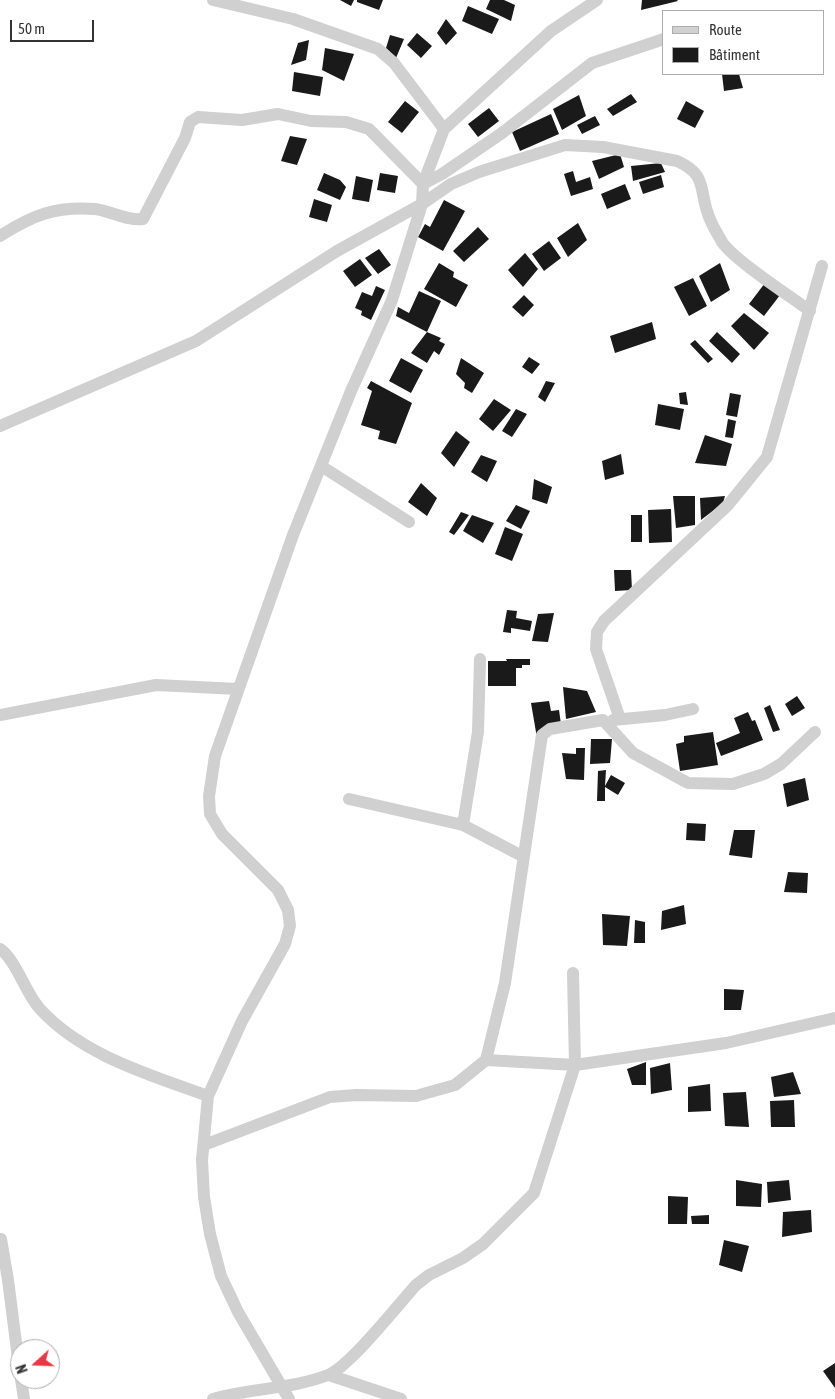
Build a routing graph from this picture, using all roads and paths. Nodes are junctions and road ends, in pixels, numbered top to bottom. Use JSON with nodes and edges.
{"nodes":[{"id":1,"x":213,"y":0,"type":"edge"},
{"id":2,"x":597,"y":0,"type":"edge"},
{"id":3,"x":662,"y":40,"type":"edge"},
{"id":4,"x":444,"y":129,"type":"junction"},
{"id":5,"x":423,"y":184,"type":"junction"},
{"id":6,"x":422,"y":204,"type":"junction"},
{"id":7,"x":0,"y":236,"type":"edge"},
{"id":8,"x":822,"y":266,"type":"dead end"},
{"id":9,"x":810,"y":311,"type":"junction"},
{"id":10,"x":0,"y":426,"type":"edge"},
{"id":11,"x":321,"y":466,"type":"junction"},
{"id":12,"x":409,"y":522,"type":"dead end"},
{"id":13,"x":480,"y":659,"type":"dead end"},
{"id":14,"x":238,"y":689,"type":"junction"},
{"id":15,"x":693,"y":709,"type":"dead end"},
{"id":16,"x":0,"y":715,"type":"edge"},
{"id":17,"x":620,"y":719,"type":"junction"},
{"id":18,"x":602,"y":720,"type":"junction"},
{"id":19,"x":815,"y":732,"type":"dead end"},
{"id":20,"x":348,"y":799,"type":"dead end"},
{"id":21,"x":463,"y":825,"type":"junction"},
{"id":22,"x":522,"y":856,"type":"junction"},
{"id":23,"x":0,"y":949,"type":"edge"},
{"id":24,"x":574,"y":972,"type":"dead end"},
{"id":25,"x":835,"y":1018,"type":"edge"},
{"id":26,"x":486,"y":1060,"type":"junction"},
{"id":27,"x":575,"y":1065,"type":"junction"},
{"id":28,"x":208,"y":1096,"type":"junction"},
{"id":29,"x":204,"y":1145,"type":"junction"},
{"id":30,"x":1,"y":1239,"type":"edge"},
{"id":31,"x":16,"y":1339,"type":"edge"},
{"id":32,"x":329,"y":1374,"type":"junction"},
{"id":33,"x":280,"y":1386,"type":"junction"},
{"id":34,"x":213,"y":1399,"type":"edge"},
{"id":35,"x":289,"y":1399,"type":"edge"},
{"id":36,"x":401,"y":1399,"type":"edge"}],
"edges":[{"from":1,"to":4,"type":"street"},
{"from":2,"to":4,"type":"street"},
{"from":3,"to":5,"type":"street"},
{"from":4,"to":5,"type":"street"},
{"from":5,"to":6,"type":"street"},
{"from":5,"to":7,"type":"street"},
{"from":6,"to":9,"type":"street"},
{"from":6,"to":10,"type":"street"},
{"from":6,"to":11,"type":"street"},
{"from":8,"to":9,"type":"street"},
{"from":9,"to":17,"type":"street"},
{"from":11,"to":12,"type":"street"},
{"from":11,"to":14,"type":"street"},
{"from":13,"to":21,"type":"street"},
{"from":14,"to":16,"type":"street"},
{"from":14,"to":28,"type":"street"},
{"from":15,"to":17,"type":"street"},
{"from":17,"to":18,"type":"street"},
{"from":18,"to":19,"type":"street"},
{"from":18,"to":22,"type":"street"},
{"from":20,"to":21,"type":"street"},
{"from":21,"to":22,"type":"street"},
{"from":22,"to":26,"type":"street"},
{"from":23,"to":28,"type":"street"},
{"from":24,"to":27,"type":"street"},
{"from":25,"to":27,"type":"street"},
{"from":26,"to":27,"type":"street"},
{"from":26,"to":29,"type":"street"},
{"from":27,"to":32,"type":"street"},
{"from":28,"to":29,"type":"street"},
{"from":29,"to":33,"type":"street"},
{"from":30,"to":31,"type":"street"},
{"from":32,"to":33,"type":"street"},
{"from":32,"to":36,"type":"street"},
{"from":33,"to":34,"type":"street"},
{"from":33,"to":35,"type":"street"}]}
